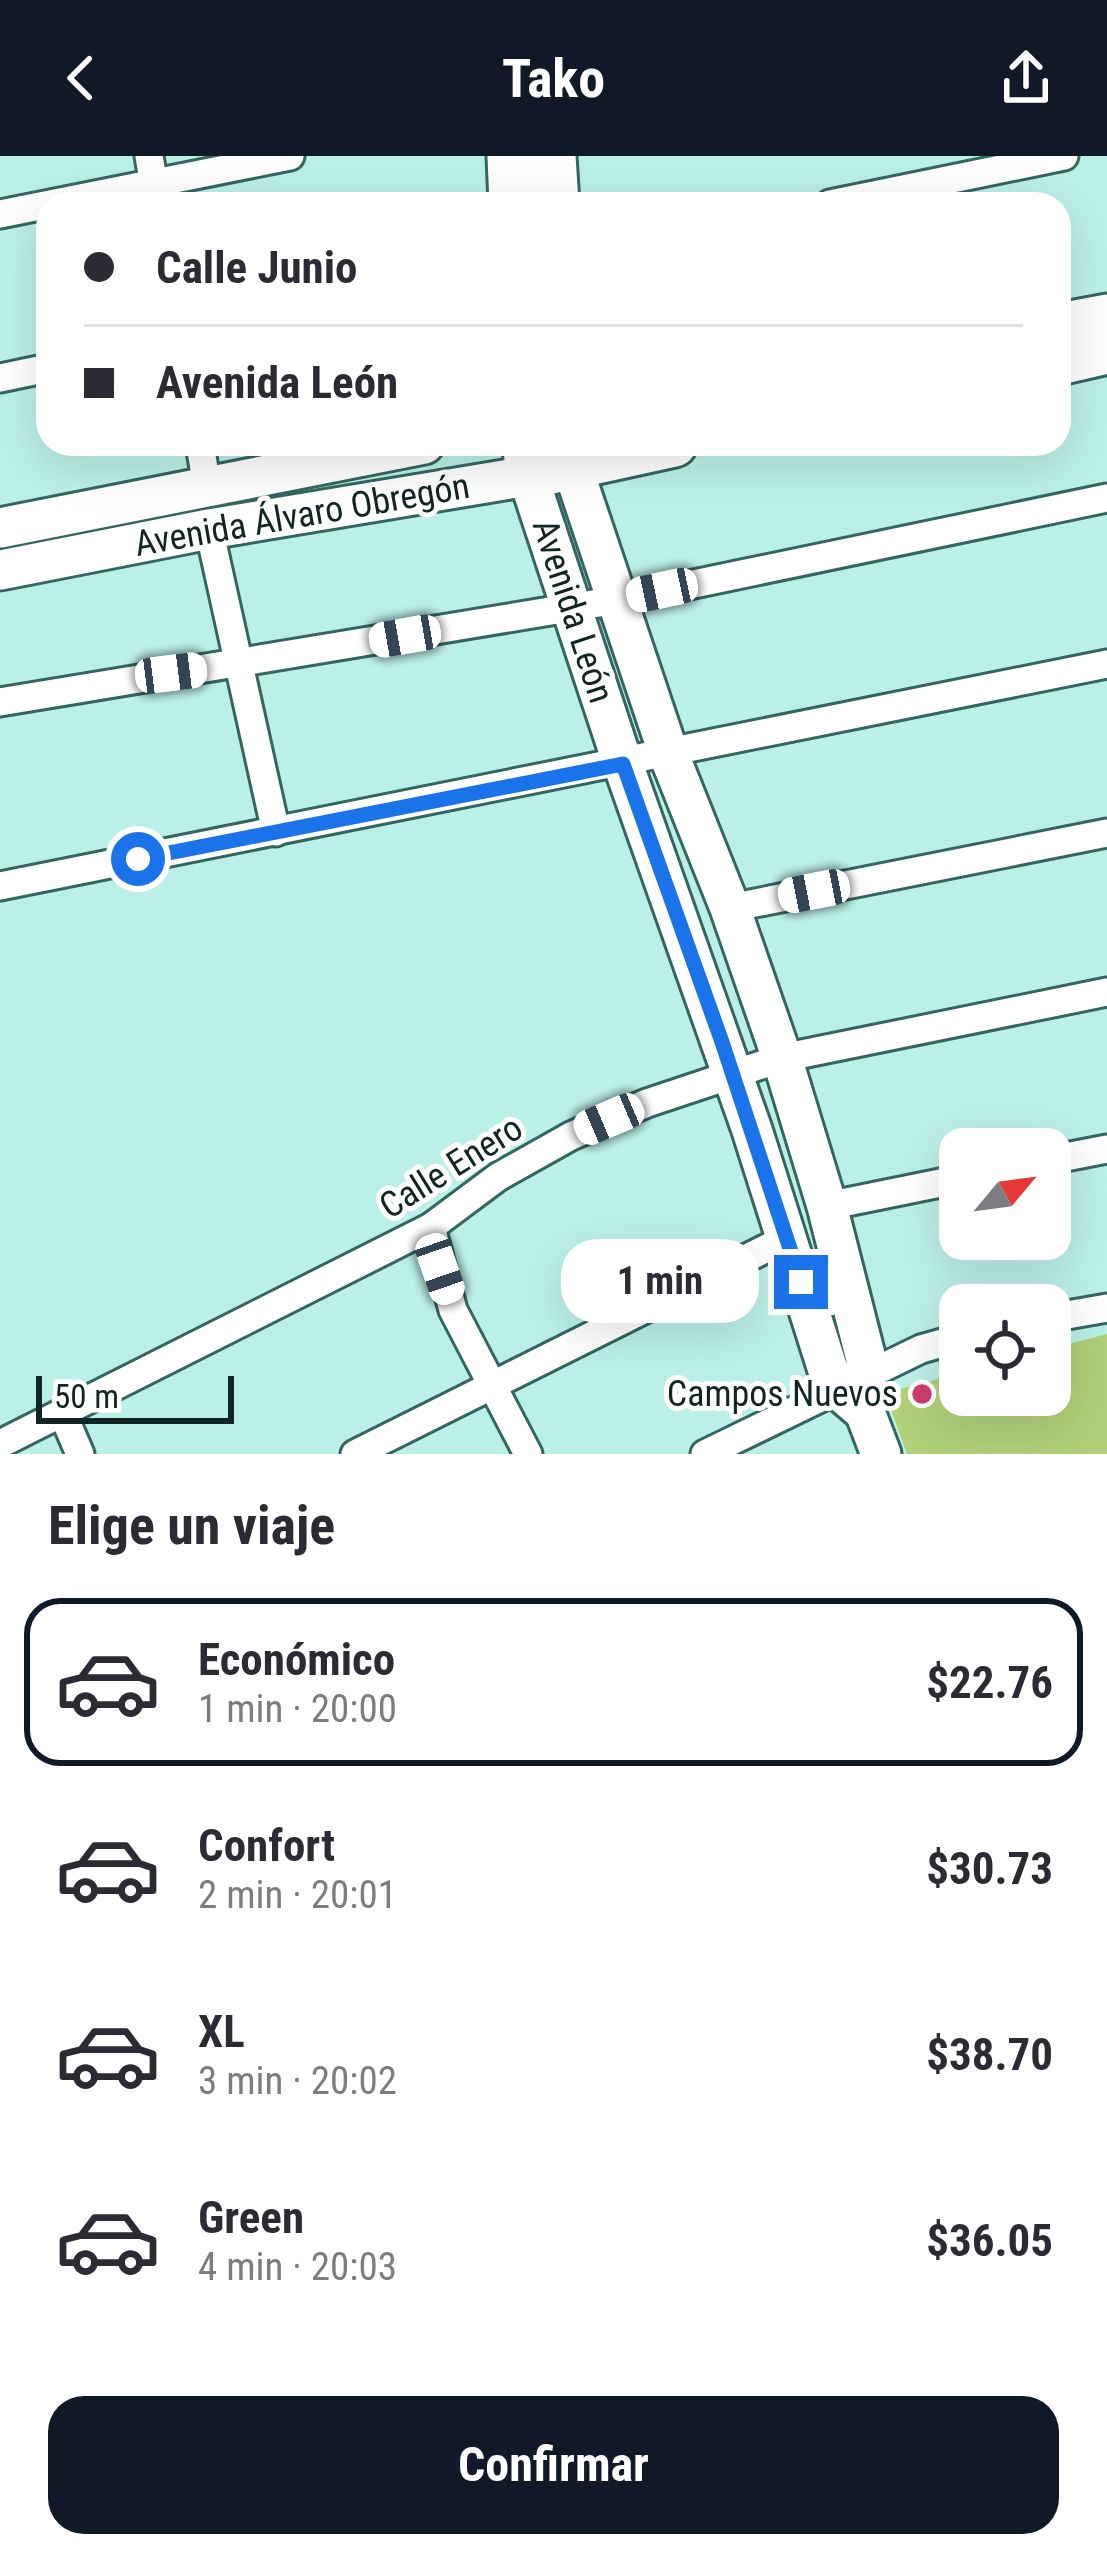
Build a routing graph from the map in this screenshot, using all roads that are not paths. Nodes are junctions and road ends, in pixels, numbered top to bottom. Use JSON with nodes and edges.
{"nodes":[{"id":1,"x":290,"y":156,"type":"edge"},
{"id":2,"x":510,"y":156,"type":"edge"},
{"id":3,"x":553,"y":156,"type":"edge"},
{"id":4,"x":1064,"y":156,"type":"edge"},
{"id":5,"x":153,"y":181,"type":"edge"},
{"id":6,"x":102,"y":192,"type":"edge"},
{"id":7,"x":512,"y":192,"type":"edge"},
{"id":8,"x":555,"y":192,"type":"edge"},
{"id":9,"x":888,"y":192,"type":"edge"},
{"id":10,"x":36,"y":206,"type":"edge"},
{"id":11,"x":0,"y":214,"type":"edge"},
{"id":12,"x":1107,"y":317,"type":"edge"},
{"id":13,"x":1071,"y":324,"type":"edge"},
{"id":14,"x":1107,"y":351,"type":"edge"},
{"id":15,"x":1071,"y":359,"type":"edge"},
{"id":16,"x":36,"y":370,"type":"edge"},
{"id":17,"x":0,"y":378,"type":"edge"},
{"id":18,"x":202,"y":456,"type":"edge"},
{"id":19,"x":363,"y":456,"type":"edge"},
{"id":20,"x":562,"y":456,"type":"edge"},
{"id":21,"x":571,"y":456,"type":"edge"},
{"id":22,"x":527,"y":460,"type":"edge"},
{"id":23,"x":207,"y":487,"type":"junction"},
{"id":24,"x":1107,"y":498,"type":"edge"},
{"id":25,"x":0,"y":527,"type":"edge"},
{"id":26,"x":209,"y":529,"type":"junction"},
{"id":27,"x":0,"y":570,"type":"edge"},
{"id":28,"x":617,"y":600,"type":"junction"},
{"id":29,"x":572,"y":608,"type":"junction"},
{"id":30,"x":1107,"y":664,"type":"edge"},
{"id":31,"x":237,"y":665,"type":"junction"},
{"id":32,"x":0,"y":702,"type":"edge"},
{"id":33,"x":669,"y":755,"type":"junction"},
{"id":34,"x":623,"y":764,"type":"junction"},
{"id":35,"x":277,"y":832,"type":"junction"},
{"id":36,"x":1107,"y":832,"type":"edge"},
{"id":37,"x":0,"y":886,"type":"edge"},
{"id":38,"x":730,"y":908,"type":"junction"},
{"id":39,"x":1107,"y":992,"type":"edge"},
{"id":40,"x":782,"y":1058,"type":"junction"},
{"id":41,"x":734,"y":1076,"type":"junction"},
{"id":42,"x":1107,"y":1149,"type":"edge"},
{"id":43,"x":1071,"y":1156,"type":"edge"},
{"id":44,"x":939,"y":1183,"type":"edge"},
{"id":45,"x":827,"y":1206,"type":"junction"},
{"id":46,"x":431,"y":1227,"type":"junction"},
{"id":47,"x":787,"y":1238,"type":"junction"},
{"id":48,"x":1107,"y":1308,"type":"edge"},
{"id":49,"x":1071,"y":1314,"type":"edge"},
{"id":50,"x":939,"y":1343,"type":"edge"},
{"id":51,"x":494,"y":1385,"type":"junction"},
{"id":52,"x":857,"y":1392,"type":"junction"},
{"id":53,"x":62,"y":1412,"type":"junction"},
{"id":54,"x":0,"y":1444,"type":"edge"},
{"id":55,"x":80,"y":1454,"type":"edge"},
{"id":56,"x":355,"y":1454,"type":"edge"},
{"id":57,"x":528,"y":1454,"type":"edge"},
{"id":58,"x":705,"y":1454,"type":"edge"},
{"id":59,"x":881,"y":1454,"type":"edge"}],
"edges":[{"from":1,"to":5,"type":"street"},
{"from":2,"to":7,"type":"main road"},
{"from":3,"to":8,"type":"main road"},
{"from":4,"to":9,"type":"street"},
{"from":5,"to":6,"type":"street"},
{"from":10,"to":11,"type":"street"},
{"from":12,"to":13,"type":"main road"},
{"from":14,"to":15,"type":"main road"},
{"from":16,"to":17,"type":"street"},
{"from":18,"to":23,"type":"street"},
{"from":19,"to":23,"type":"street","name":"Avenida Álvaro Obregón"},
{"from":20,"to":22,"type":"main road","name":"Avenida Álvaro Obregón"},
{"from":21,"to":28,"type":"street","name":"Avenida León"},
{"from":22,"to":26,"type":"street","name":"Avenida Álvaro Obregón"},
{"from":22,"to":29,"type":"street","name":"Avenida León"},
{"from":23,"to":25,"type":"street","name":"Avenida Álvaro Obregón"},
{"from":24,"to":28,"type":"street"},
{"from":26,"to":27,"type":"street","name":"Avenida Álvaro Obregón"},
{"from":26,"to":31,"type":"street"},
{"from":28,"to":29,"type":"street"},
{"from":28,"to":33,"type":"street","name":"Avenida León"},
{"from":29,"to":31,"type":"street"},
{"from":29,"to":34,"type":"street","name":"Avenida León"},
{"from":30,"to":33,"type":"street"},
{"from":31,"to":32,"type":"street"},
{"from":31,"to":35,"type":"street"},
{"from":33,"to":34,"type":"street"},
{"from":33,"to":38,"type":"street","name":"Avenida León"},
{"from":34,"to":35,"type":"street"},
{"from":34,"to":41,"type":"street","name":"Avenida León"},
{"from":35,"to":37,"type":"street"},
{"from":36,"to":38,"type":"street"},
{"from":38,"to":40,"type":"street","name":"Avenida León"},
{"from":39,"to":40,"type":"street","name":"Calle Enero"},
{"from":40,"to":41,"type":"street","name":"Calle Enero"},
{"from":40,"to":45,"type":"street","name":"Avenida León"},
{"from":41,"to":46,"type":"street","name":"Calle Enero"},
{"from":41,"to":47,"type":"street","name":"Avenida León"},
{"from":42,"to":43,"type":"street"},
{"from":44,"to":45,"type":"street"},
{"from":45,"to":52,"type":"street","name":"Avenida León"},
{"from":46,"to":51,"type":"street"},
{"from":46,"to":53,"type":"street","name":"Calle Enero"},
{"from":47,"to":51,"type":"street"},
{"from":47,"to":52,"type":"street","name":"Avenida León"},
{"from":48,"to":49,"type":"street"},
{"from":50,"to":52,"type":"street"},
{"from":51,"to":56,"type":"street"},
{"from":51,"to":57,"type":"street"},
{"from":52,"to":58,"type":"street"},
{"from":52,"to":59,"type":"street"},
{"from":53,"to":54,"type":"street","name":"Calle Enero"},
{"from":53,"to":55,"type":"street"}]}
